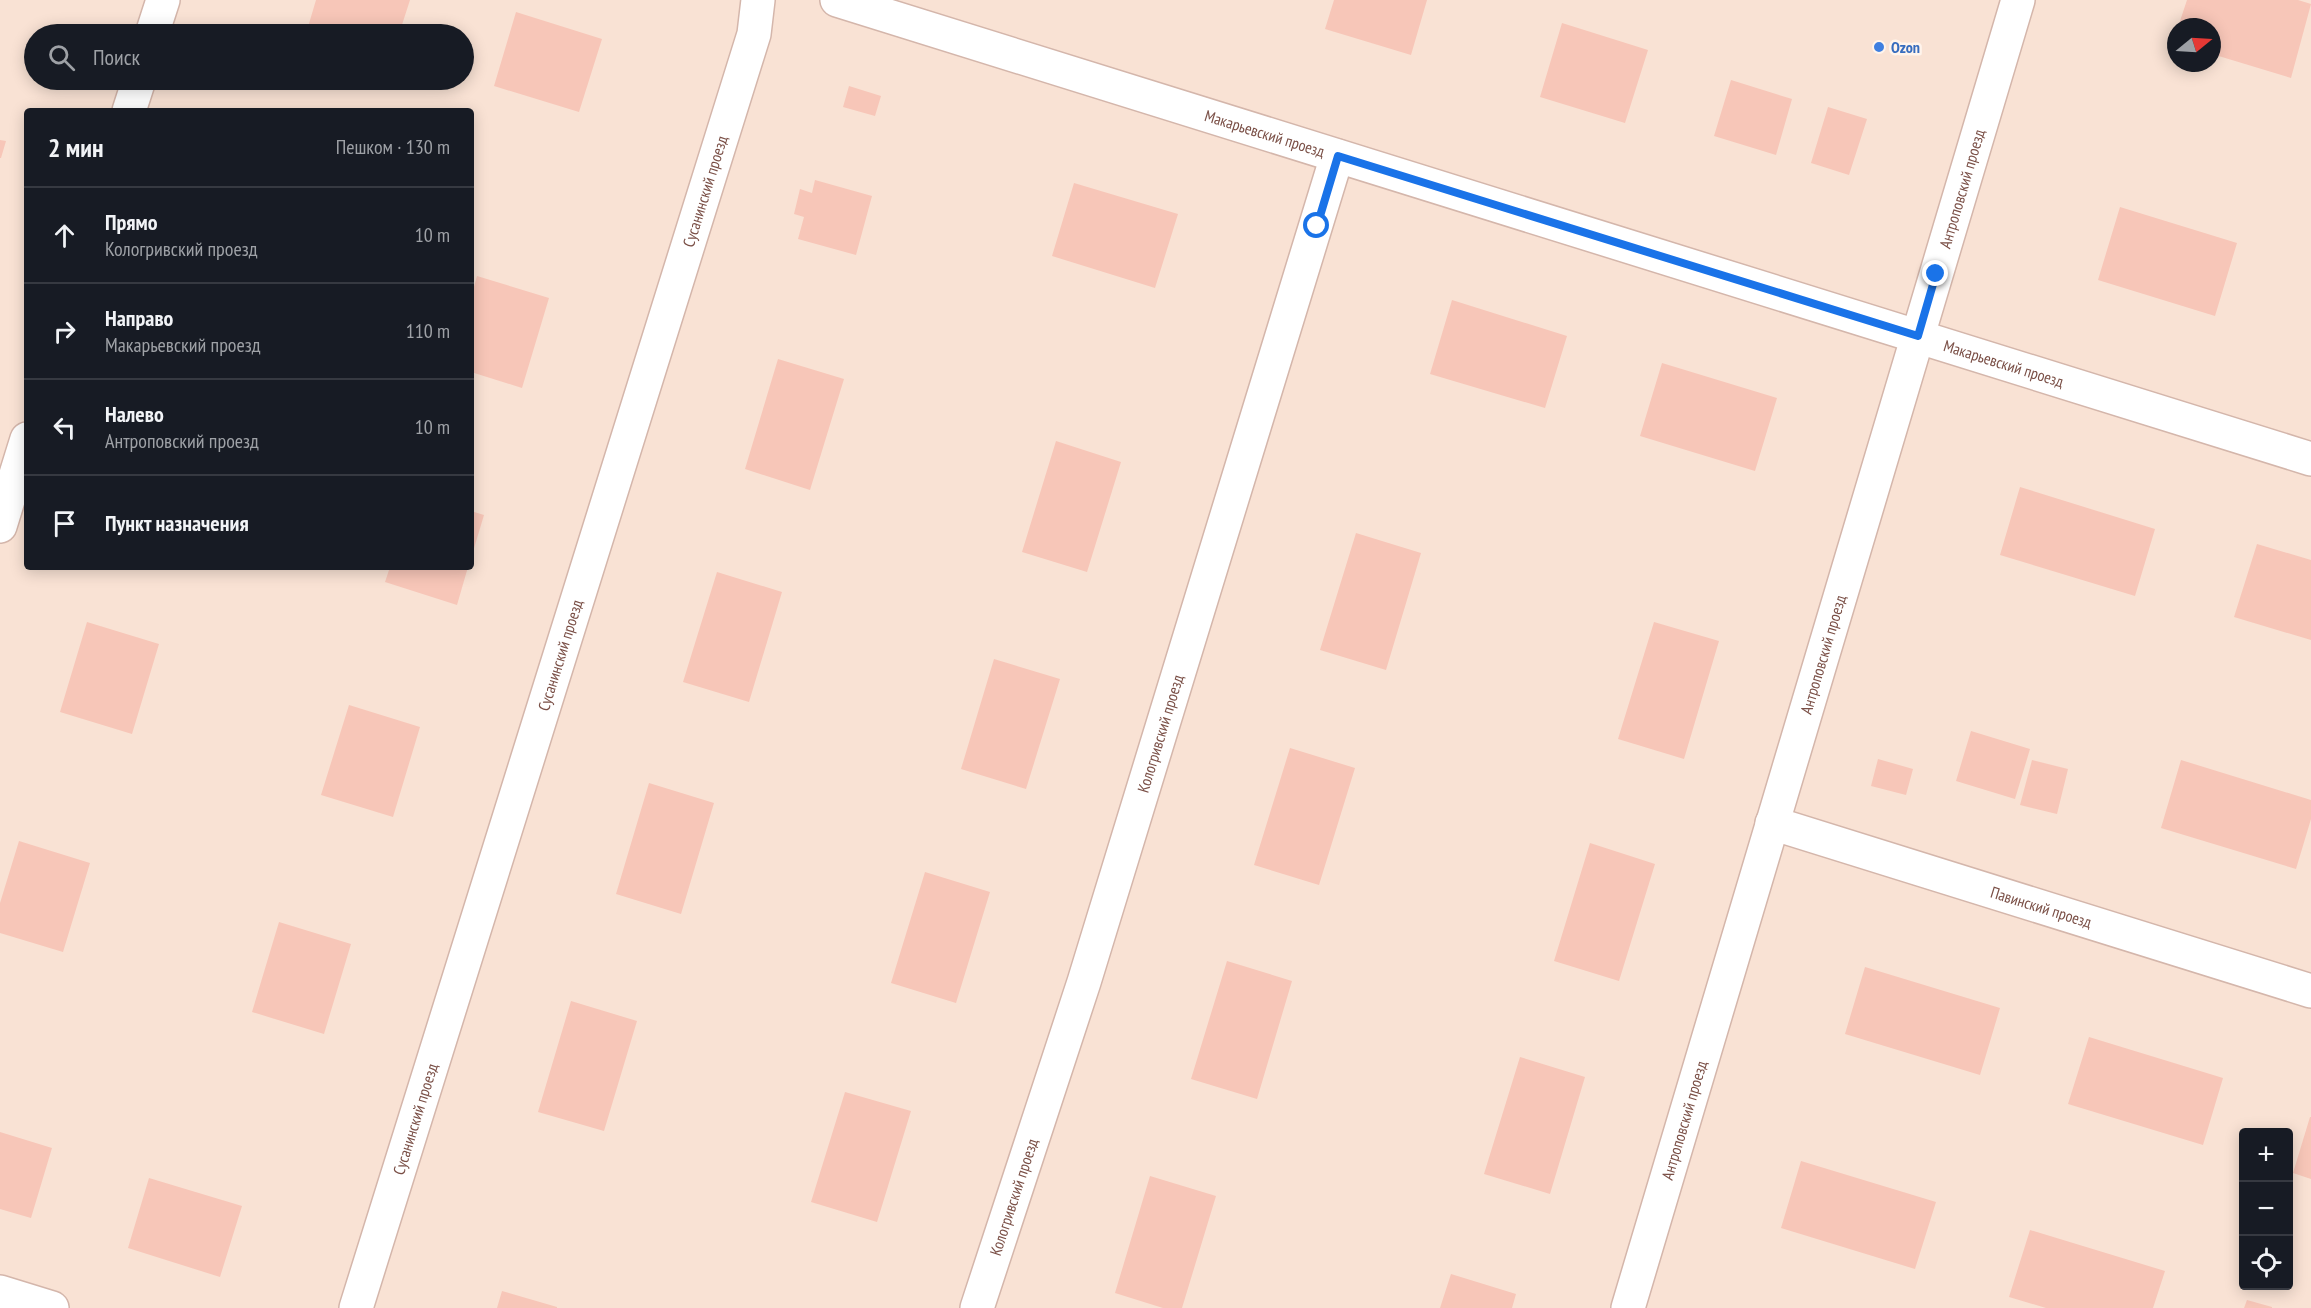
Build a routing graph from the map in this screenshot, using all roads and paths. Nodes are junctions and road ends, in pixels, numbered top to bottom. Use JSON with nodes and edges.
{"nodes":[{"id":1,"x":163,"y":0,"type":"edge"},
{"id":2,"x":759,"y":0,"type":"edge"},
{"id":3,"x":837,"y":0,"type":"edge"},
{"id":4,"x":2018,"y":0,"type":"edge"},
{"id":5,"x":156,"y":24,"type":"edge"},
{"id":6,"x":135,"y":90,"type":"edge"},
{"id":7,"x":130,"y":108,"type":"edge"},
{"id":8,"x":1338,"y":156,"type":"junction"},
{"id":9,"x":1918,"y":336,"type":"junction"},
{"id":10,"x":24,"y":449,"type":"edge"},
{"id":11,"x":2311,"y":459,"type":"edge"},
{"id":12,"x":0,"y":525,"type":"edge"},
{"id":13,"x":1772,"y":823,"type":"junction"},
{"id":14,"x":2311,"y":991,"type":"edge"},
{"id":15,"x":0,"y":1292,"type":"edge"},
{"id":16,"x":1631,"y":1307,"type":"edge"},
{"id":17,"x":52,"y":1308,"type":"edge"},
{"id":18,"x":356,"y":1308,"type":"edge"},
{"id":19,"x":977,"y":1308,"type":"edge"}],
"edges":[{"from":1,"to":5,"type":"street"},
{"from":2,"to":18,"type":"street","name":"Сусанинский проезд"},
{"from":3,"to":8,"type":"street","name":"Макарьевский проезд"},
{"from":4,"to":9,"type":"street","name":"Антроповский проезд"},
{"from":6,"to":7,"type":"street"},
{"from":8,"to":9,"type":"street","name":"Макарьевский проезд"},
{"from":8,"to":19,"type":"street","name":"Кологривский проезд"},
{"from":9,"to":11,"type":"street","name":"Макарьевский проезд"},
{"from":9,"to":13,"type":"street","name":"Антроповский проезд"},
{"from":10,"to":12,"type":"street"},
{"from":13,"to":14,"type":"street","name":"Павинский проезд"},
{"from":13,"to":16,"type":"street","name":"Антроповский проезд"},
{"from":15,"to":17,"type":"street"}]}
